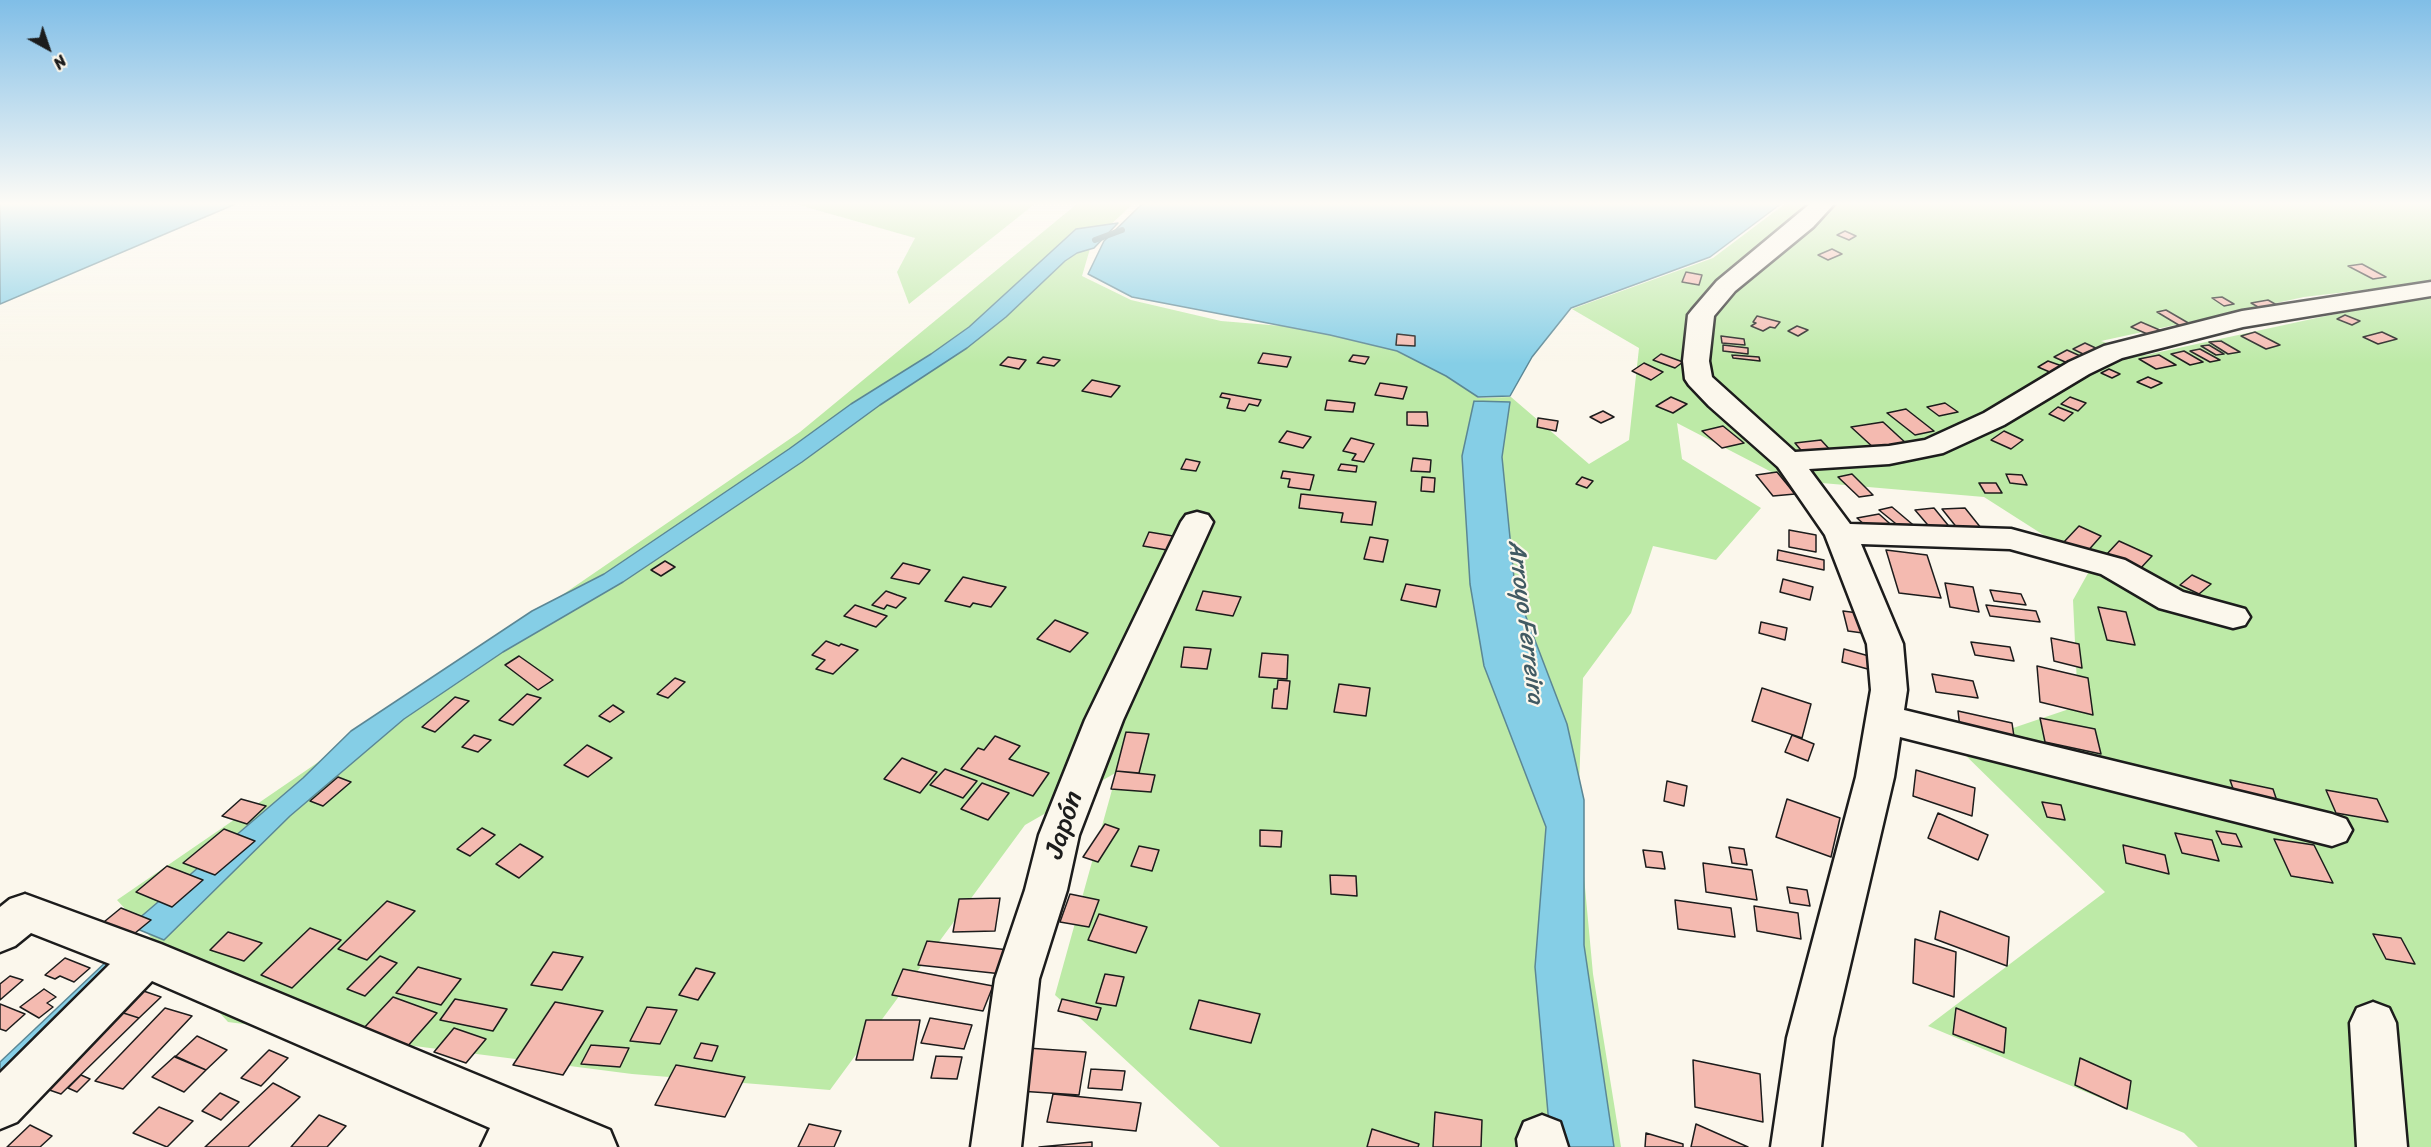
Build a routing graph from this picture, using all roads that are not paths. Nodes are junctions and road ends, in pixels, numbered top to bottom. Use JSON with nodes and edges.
{"nodes":[{"id":1,"x":1762,"y":257,"type":"edge"},
{"id":2,"x":2431,"y":289,"type":"edge"},
{"id":3,"x":1788,"y":461,"type":"junction"},
{"id":4,"x":1197,"y":522,"type":"dead end"},
{"id":5,"x":1841,"y":534,"type":"junction"},
{"id":6,"x":2233,"y":617,"type":"dead end"},
{"id":7,"x":1884,"y":719,"type":"junction"},
{"id":8,"x":2331,"y":830,"type":"dead end"},
{"id":9,"x":12,"y":922,"type":"edge"},
{"id":10,"x":145,"y":958,"type":"junction"},
{"id":11,"x":2373,"y":1023,"type":"dead end"},
{"id":12,"x":0,"y":1106,"type":"edge"},
{"id":13,"x":516,"y":1133,"type":"edge"},
{"id":14,"x":592,"y":1147,"type":"edge"},
{"id":15,"x":996,"y":1147,"type":"edge"},
{"id":16,"x":1796,"y":1147,"type":"edge"},
{"id":17,"x":2382,"y":1147,"type":"edge"}],
"edges":[{"from":1,"to":3,"type":"street"},
{"from":2,"to":3,"type":"street"},
{"from":3,"to":5,"type":"street"},
{"from":4,"to":15,"type":"street","name":"Japón"},
{"from":5,"to":6,"type":"street"},
{"from":5,"to":7,"type":"street"},
{"from":7,"to":8,"type":"street"},
{"from":7,"to":16,"type":"street"},
{"from":9,"to":10,"type":"street"},
{"from":10,"to":12,"type":"street"},
{"from":10,"to":13,"type":"street"},
{"from":11,"to":17,"type":"street"},
{"from":13,"to":14,"type":"street"}]}
